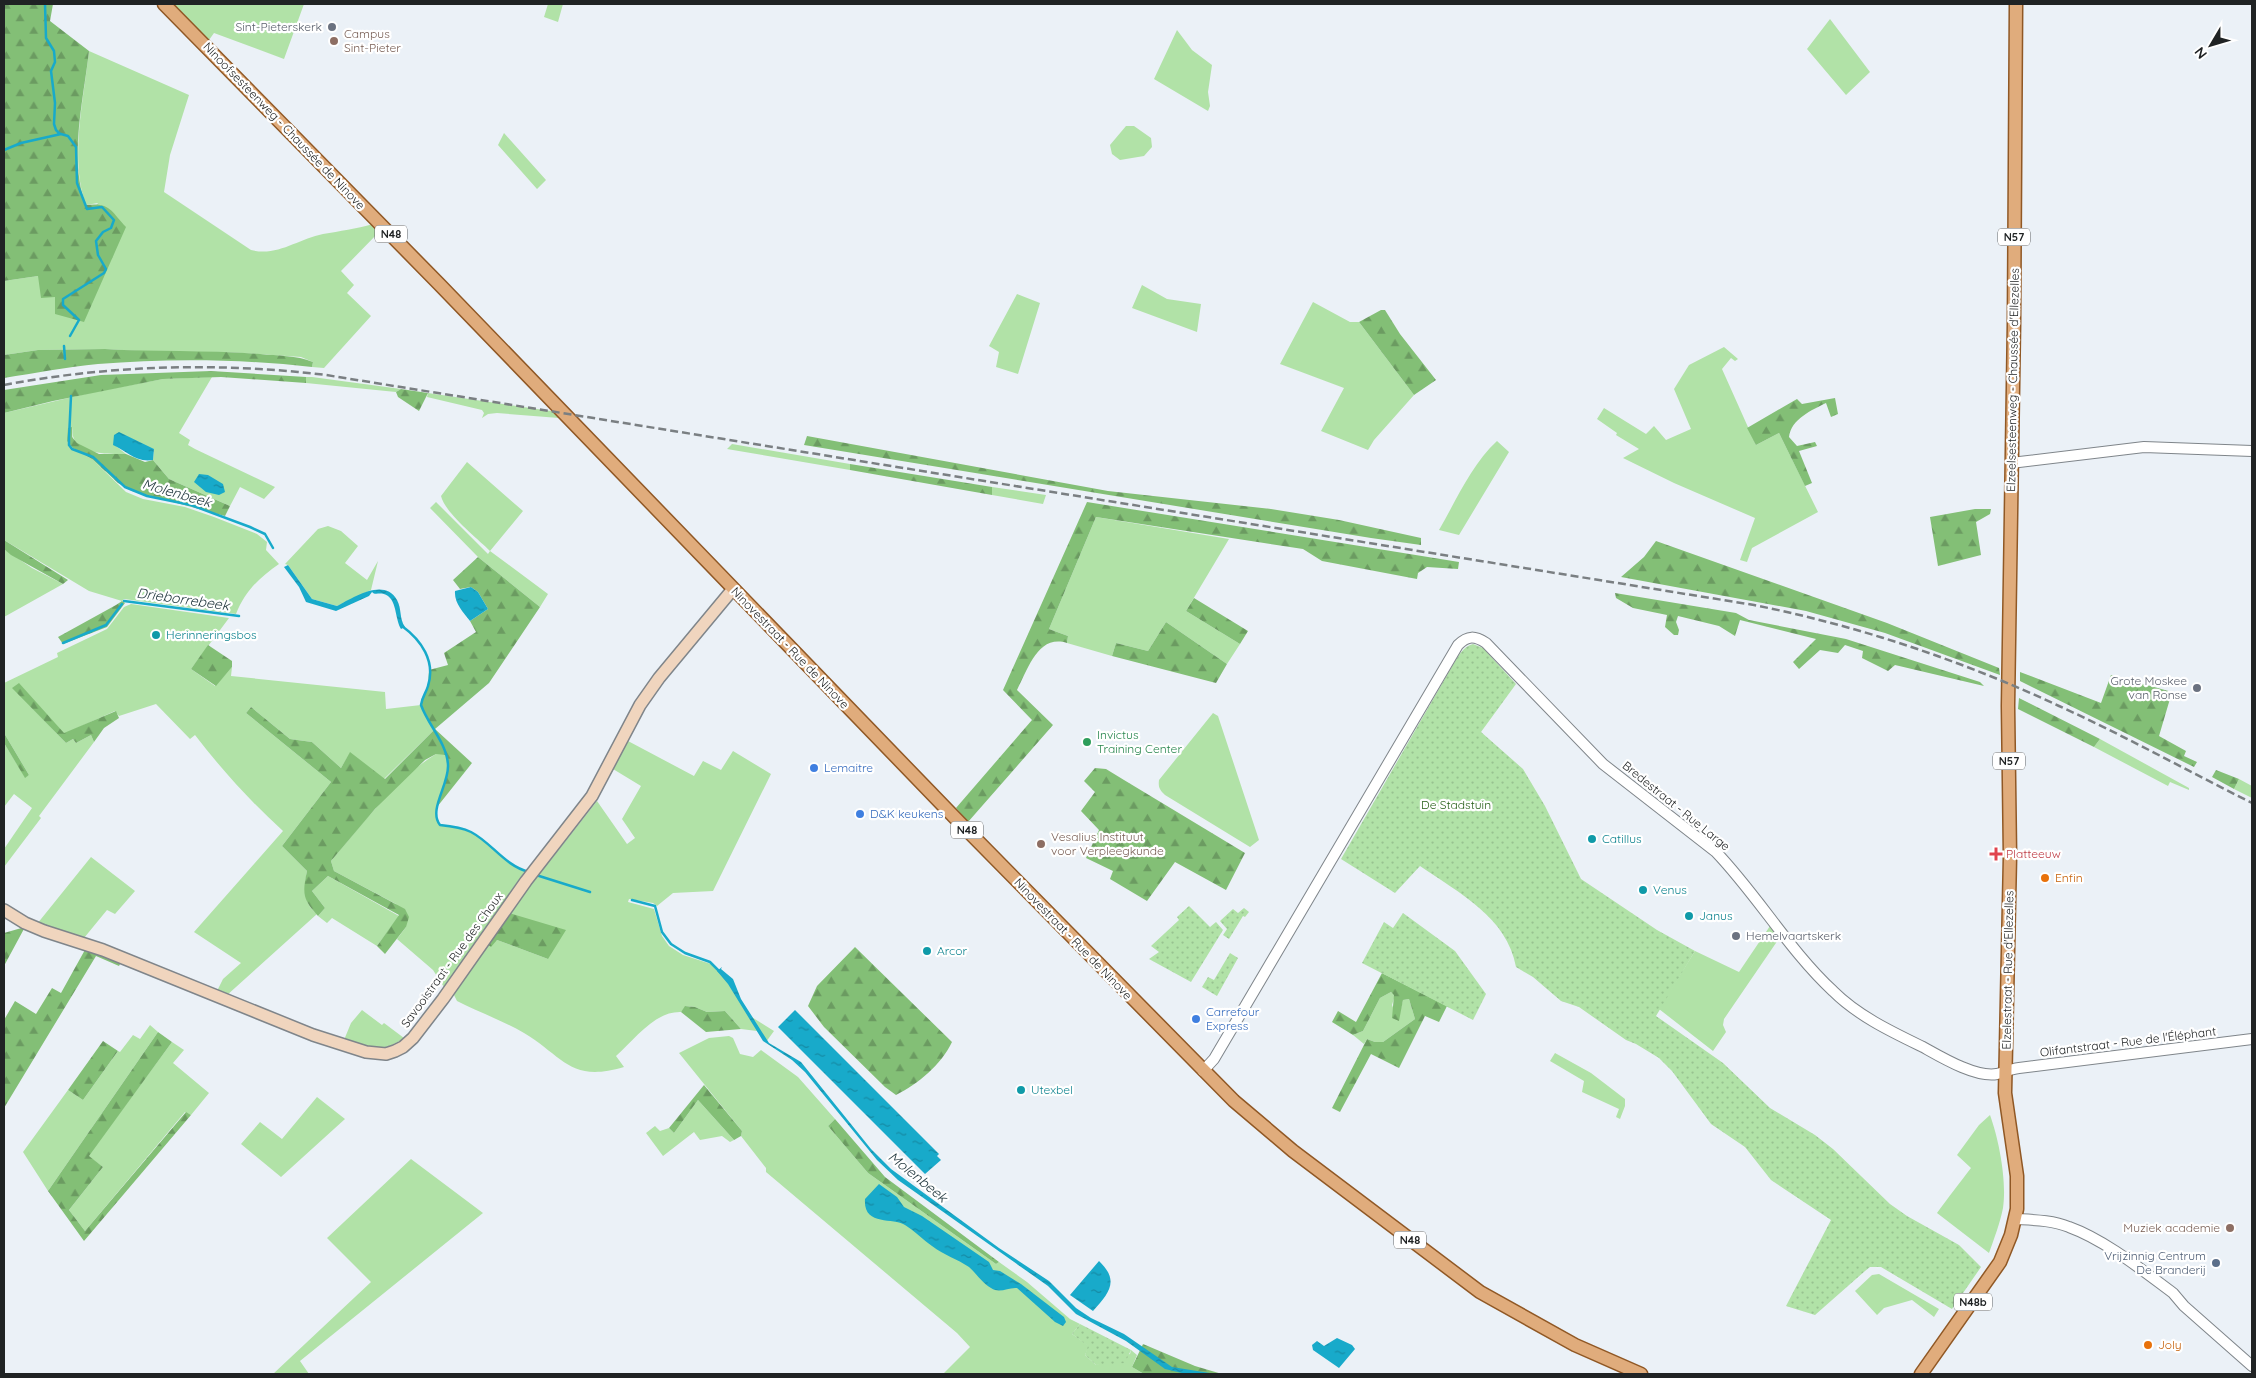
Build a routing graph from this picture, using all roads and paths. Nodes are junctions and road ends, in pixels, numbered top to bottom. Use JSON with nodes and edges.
{"nodes":[{"id":1,"x":164,"y":4,"type":"edge"},
{"id":2,"x":2016,"y":4,"type":"edge"},
{"id":3,"x":571,"y":420,"type":"joint"},
{"id":4,"x":2252,"y":451,"type":"edge"},
{"id":5,"x":2011,"y":463,"type":"junction"},
{"id":6,"x":733,"y":589,"type":"junction"},
{"id":7,"x":2010,"y":666,"type":"joint"},
{"id":8,"x":4,"y":910,"type":"edge"},
{"id":9,"x":2252,"y":1039,"type":"edge"},
{"id":10,"x":1203,"y":1070,"type":"junction"},
{"id":11,"x":2007,"y":1070,"type":"junction"},
{"id":12,"x":2015,"y":1219,"type":"junction"},
{"id":13,"x":1996,"y":1269,"type":"joint"},
{"id":14,"x":2252,"y":1366,"type":"edge"},
{"id":15,"x":1641,"y":1374,"type":"edge"},
{"id":16,"x":1921,"y":1374,"type":"edge"}],
"edges":[{"from":1,"to":3,"type":"main road","name":"Ninoofsesteenweg - Chaussée de Ninove","number":"N48"},
{"from":2,"to":5,"type":"main road","name":"Elzeelsesteenweg - Chaussée d'Ellezelles","number":"N57"},
{"from":3,"to":6,"type":"main road","name":"Ninovestraat - Rue de Ninove","number":"N48"},
{"from":4,"to":5,"type":"street"},
{"from":5,"to":7,"type":"main road","name":"Elzeelsesteenweg - Chaussée d'Ellezelles","number":"N57"},
{"from":6,"to":8,"type":"main road","name":"Savooistraat - Rue des Choux"},
{"from":6,"to":10,"type":"main road","name":"Ninovestraat - Rue de Ninove","number":"N48"},
{"from":7,"to":11,"type":"main road","name":"Elzelestraat - Rue d'Ellezelles","number":"N57"},
{"from":9,"to":11,"type":"street","name":"Olifantstraat - Rue de l'Éléphant"},
{"from":10,"to":11,"type":"street","name":"Bredestraat - Rue Large"},
{"from":10,"to":15,"type":"main road","name":"Ninovestraat - Rue de Ninove","number":"N48"},
{"from":11,"to":12,"type":"main road","name":"Elzelestraat - Rue d'Ellezelles","number":"N57"},
{"from":12,"to":13,"type":"main road","name":"Elzelestraat - Rue d'Ellezelles","number":"N57"},
{"from":12,"to":14,"type":"street"},
{"from":13,"to":16,"type":"main road","number":"N48b"}]}
